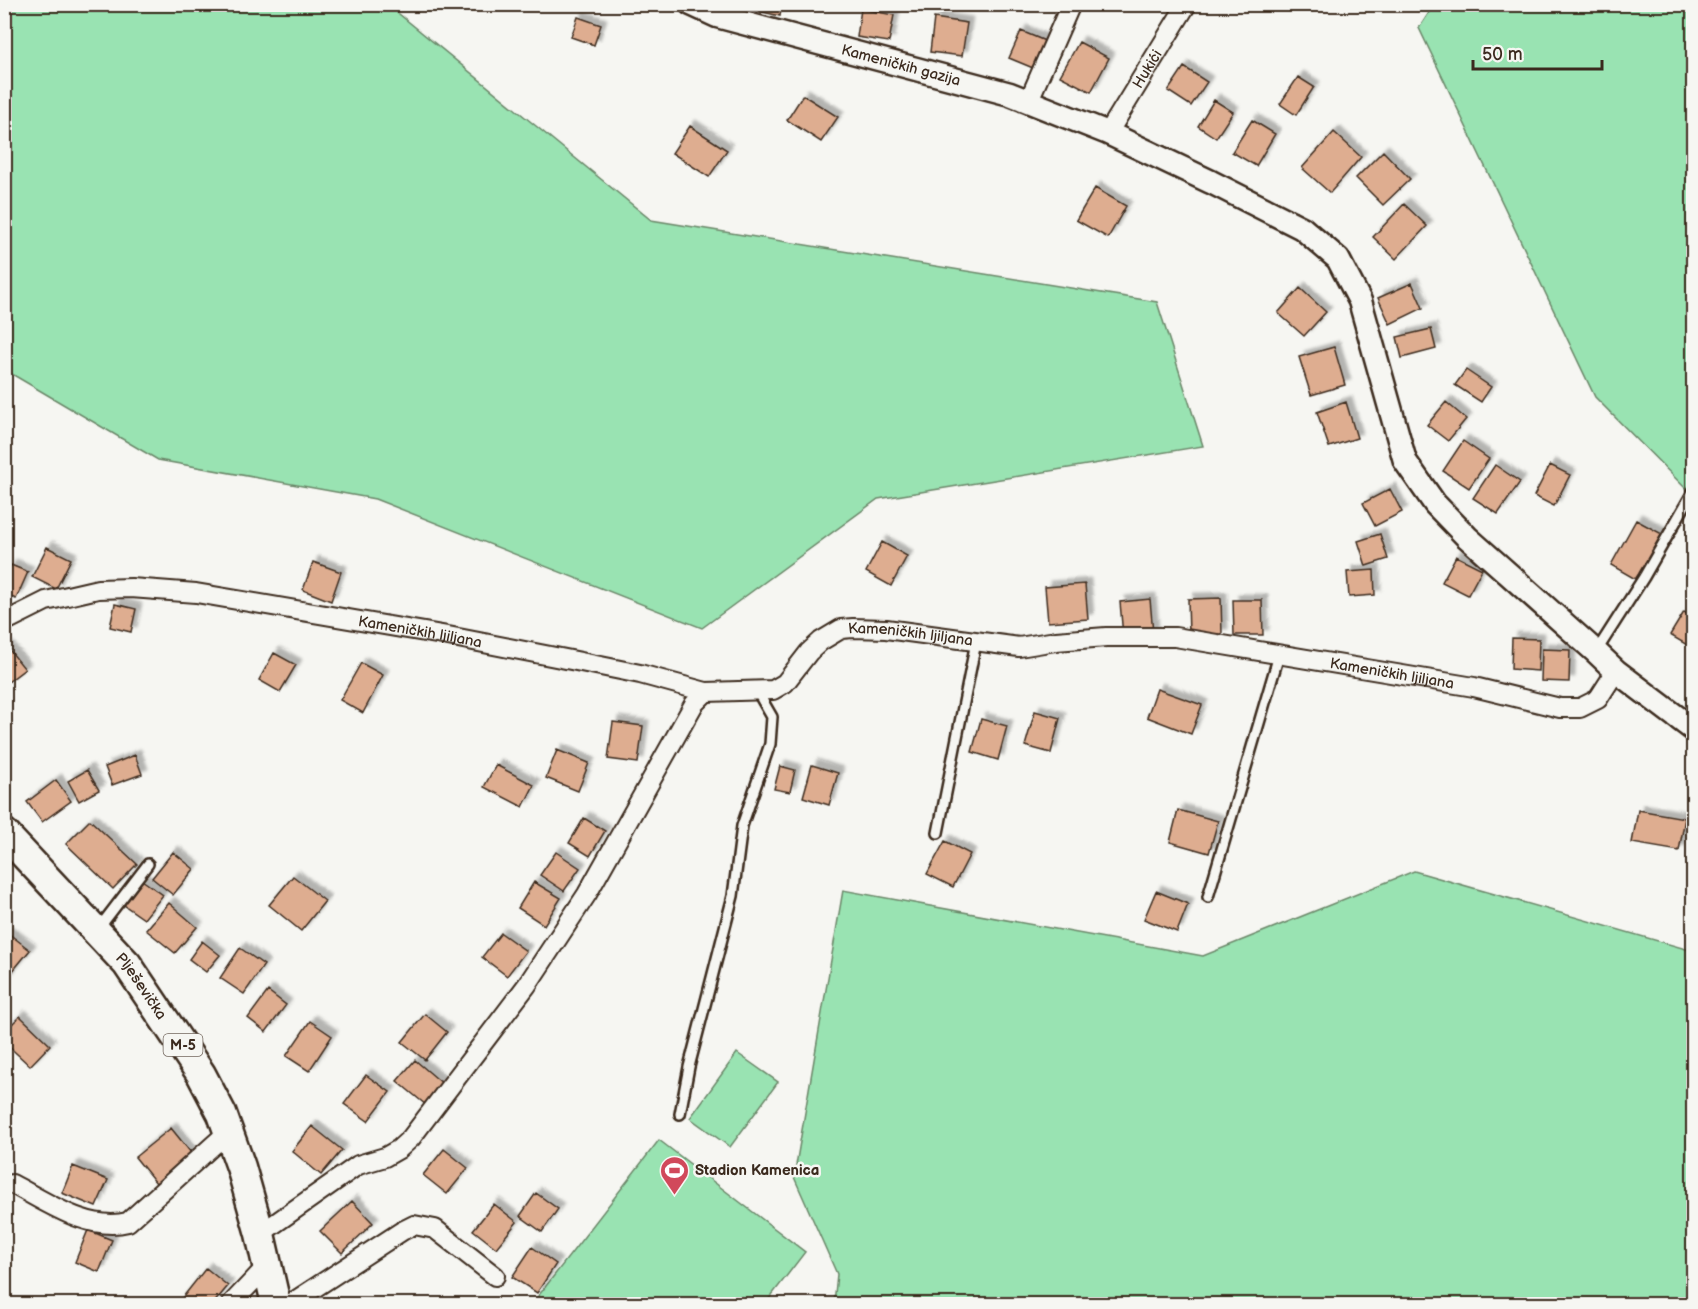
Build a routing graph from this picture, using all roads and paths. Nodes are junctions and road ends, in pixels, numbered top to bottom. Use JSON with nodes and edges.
{"nodes":[{"id":1,"x":691,"y":4,"type":"edge"},
{"id":2,"x":1071,"y":4,"type":"edge"},
{"id":3,"x":1187,"y":4,"type":"edge"},
{"id":4,"x":1029,"y":100,"type":"junction"},
{"id":5,"x":1108,"y":134,"type":"junction"},
{"id":6,"x":1694,"y":490,"type":"edge"},
{"id":7,"x":4,"y":622,"type":"edge"},
{"id":8,"x":976,"y":642,"type":"junction"},
{"id":9,"x":1596,"y":652,"type":"junction"},
{"id":10,"x":1279,"y":655,"type":"junction"},
{"id":11,"x":1616,"y":671,"type":"junction"},
{"id":12,"x":757,"y":691,"type":"junction"},
{"id":13,"x":706,"y":692,"type":"junction"},
{"id":14,"x":1694,"y":730,"type":"edge"},
{"id":15,"x":4,"y":833,"type":"edge"},
{"id":16,"x":938,"y":833,"type":"dead end"},
{"id":17,"x":148,"y":864,"type":"dead end"},
{"id":18,"x":1208,"y":897,"type":"dead end"},
{"id":19,"x":98,"y":930,"type":"junction"},
{"id":20,"x":680,"y":1114,"type":"dead end"},
{"id":21,"x":228,"y":1132,"type":"junction"},
{"id":22,"x":12,"y":1184,"type":"dead end"},
{"id":23,"x":260,"y":1234,"type":"junction"},
{"id":24,"x":266,"y":1267,"type":"junction"},
{"id":25,"x":495,"y":1276,"type":"dead end"},
{"id":26,"x":231,"y":1305,"type":"edge"},
{"id":27,"x":276,"y":1305,"type":"edge"},
{"id":28,"x":290,"y":1305,"type":"edge"}],
"edges":[{"from":1,"to":4,"type":"street","name":"Kameničkih gazija"},
{"from":2,"to":4,"type":"street"},
{"from":3,"to":5,"type":"street","name":"Hukići"},
{"from":4,"to":5,"type":"street","name":"Kameničkih gazija"},
{"from":5,"to":9,"type":"street","name":"Kameničkih gazija"},
{"from":6,"to":9,"type":"lane"},
{"from":7,"to":13,"type":"street","name":"Kameničkih ljiljana"},
{"from":8,"to":10,"type":"street","name":"Kameničkih ljiljana"},
{"from":8,"to":12,"type":"street","name":"Kameničkih ljiljana"},
{"from":8,"to":16,"type":"lane"},
{"from":9,"to":11,"type":"street","name":"Kameničkih gazija"},
{"from":10,"to":11,"type":"street","name":"Kameničkih ljiljana"},
{"from":10,"to":18,"type":"lane"},
{"from":11,"to":14,"type":"street","name":"Kameničkih gazija"},
{"from":12,"to":13,"type":"street","name":"Kameničkih ljiljana"},
{"from":12,"to":20,"type":"lane"},
{"from":13,"to":23,"type":"street"},
{"from":15,"to":19,"type":"main road","name":"Plješevička","number":"M-5"},
{"from":17,"to":19,"type":"lane"},
{"from":19,"to":21,"type":"main road","name":"Plješevička","number":"M-5"},
{"from":21,"to":22,"type":"street"},
{"from":21,"to":23,"type":"main road","name":"Plješevička","number":"M-5"},
{"from":23,"to":24,"type":"main road","name":"Plješevička","number":"M-5"},
{"from":24,"to":26,"type":"street"},
{"from":24,"to":27,"type":"main road","name":"Plješevička","number":"M-5"},
{"from":25,"to":28,"type":"street"}]}
